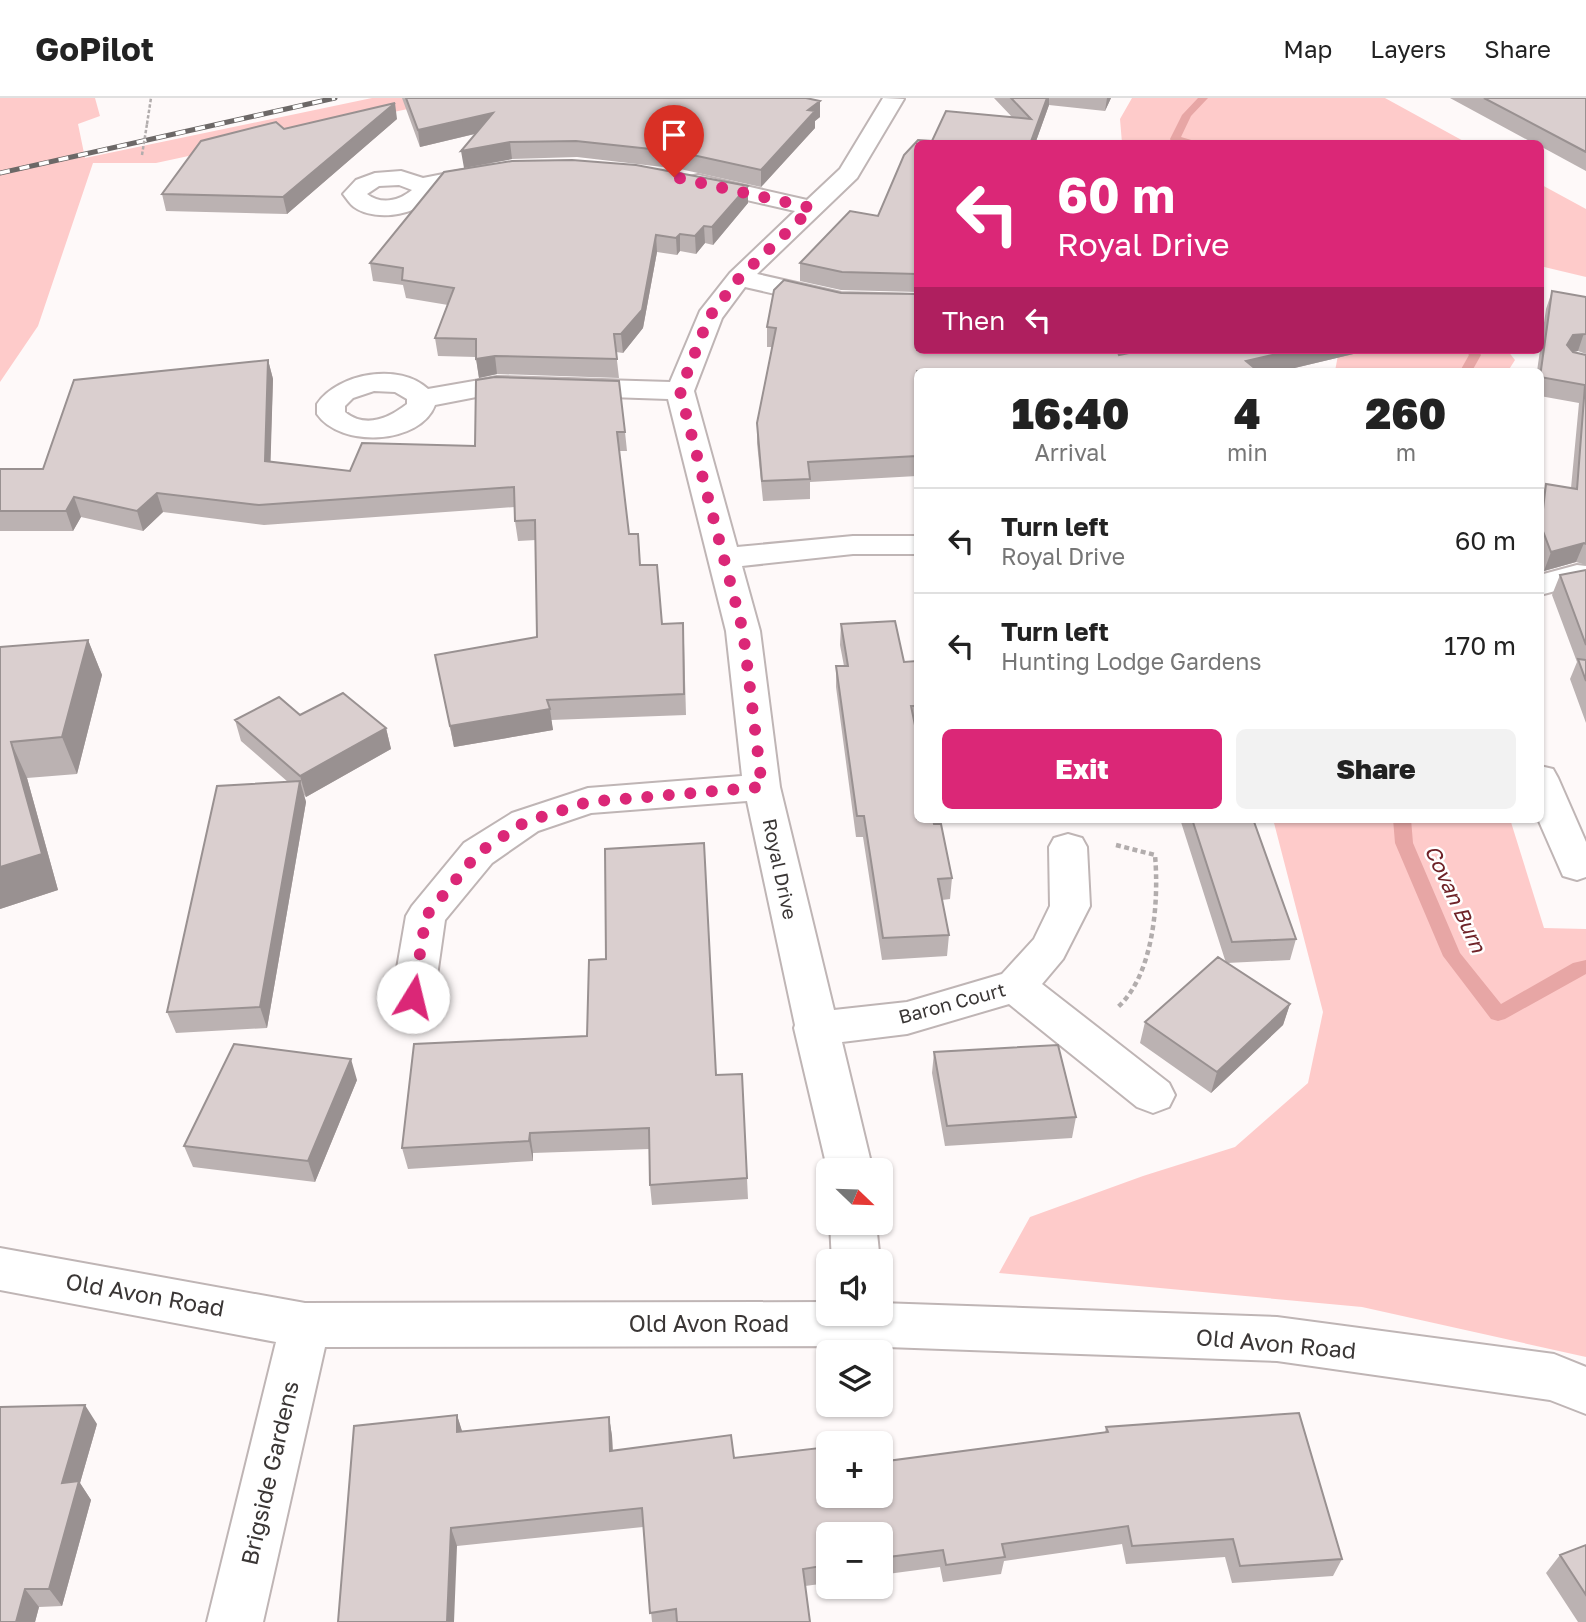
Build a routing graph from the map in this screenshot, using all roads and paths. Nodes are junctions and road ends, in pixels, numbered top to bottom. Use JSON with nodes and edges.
{"nodes":[{"id":1,"x":151,"y":98,"type":"edge"},
{"id":2,"x":898,"y":98,"type":"edge"},
{"id":3,"x":142,"y":155,"type":"dead end"},
{"id":4,"x":517,"y":169,"type":"edge"},
{"id":5,"x":674,"y":177,"type":"edge"},
{"id":6,"x":422,"y":185,"type":"dead end"},
{"id":7,"x":812,"y":208,"type":"junction"},
{"id":8,"x":739,"y":278,"type":"junction"},
{"id":9,"x":914,"y":303,"type":"edge"},
{"id":10,"x":680,"y":391,"type":"junction"},
{"id":11,"x":421,"y":399,"type":"dead end"},
{"id":12,"x":914,"y":545,"type":"edge"},
{"id":13,"x":724,"y":558,"type":"junction"},
{"id":14,"x":1586,"y":576,"type":"edge"},
{"id":15,"x":1544,"y":585,"type":"edge"},
{"id":16,"x":762,"y":787,"type":"junction"},
{"id":17,"x":1544,"y":788,"type":"edge"},
{"id":18,"x":1068,"y":847,"type":"joint"},
{"id":19,"x":1577,"y":866,"type":"dead end"},
{"id":20,"x":1016,"y":986,"type":"junction"},
{"id":21,"x":413,"y":997,"type":"dead end"},
{"id":22,"x":816,"y":1028,"type":"junction"},
{"id":23,"x":1074,"y":1032,"type":"junction"},
{"id":24,"x":1153,"y":1095,"type":"dead end"},
{"id":25,"x":847,"y":1158,"type":"edge"},
{"id":26,"x":0,"y":1269,"type":"edge"},
{"id":27,"x":816,"y":1319,"type":"edge"},
{"id":28,"x":893,"y":1321,"type":"edge"},
{"id":29,"x":305,"y":1325,"type":"junction"},
{"id":30,"x":1586,"y":1391,"type":"edge"},
{"id":31,"x":235,"y":1622,"type":"edge"}],
"edges":[{"from":1,"to":3,"type":"path","bridge":true},
{"from":2,"to":7,"type":"street"},
{"from":4,"to":6,"type":"street"},
{"from":5,"to":7,"type":"street"},
{"from":7,"to":8,"type":"street"},
{"from":8,"to":9,"type":"street"},
{"from":8,"to":10,"type":"street"},
{"from":10,"to":11,"type":"street"},
{"from":10,"to":13,"type":"street","name":"Royal Drive"},
{"from":12,"to":13,"type":"street"},
{"from":13,"to":16,"type":"street","name":"Royal Drive"},
{"from":14,"to":15,"type":"street"},
{"from":16,"to":21,"type":"street"},
{"from":16,"to":22,"type":"street","name":"Royal Drive"},
{"from":17,"to":19,"type":"street"},
{"from":18,"to":20,"type":"street","name":"Baron Court"},
{"from":18,"to":23,"type":"path"},
{"from":20,"to":22,"type":"street","name":"Baron Court"},
{"from":20,"to":23,"type":"street"},
{"from":22,"to":25,"type":"street","name":"Royal Drive"},
{"from":23,"to":24,"type":"street"},
{"from":26,"to":29,"type":"street","name":"Old Avon Road"},
{"from":27,"to":29,"type":"street","name":"Old Avon Road"},
{"from":28,"to":30,"type":"street","name":"Old Avon Road"},
{"from":29,"to":31,"type":"street","name":"Brigside Gardens"}]}
